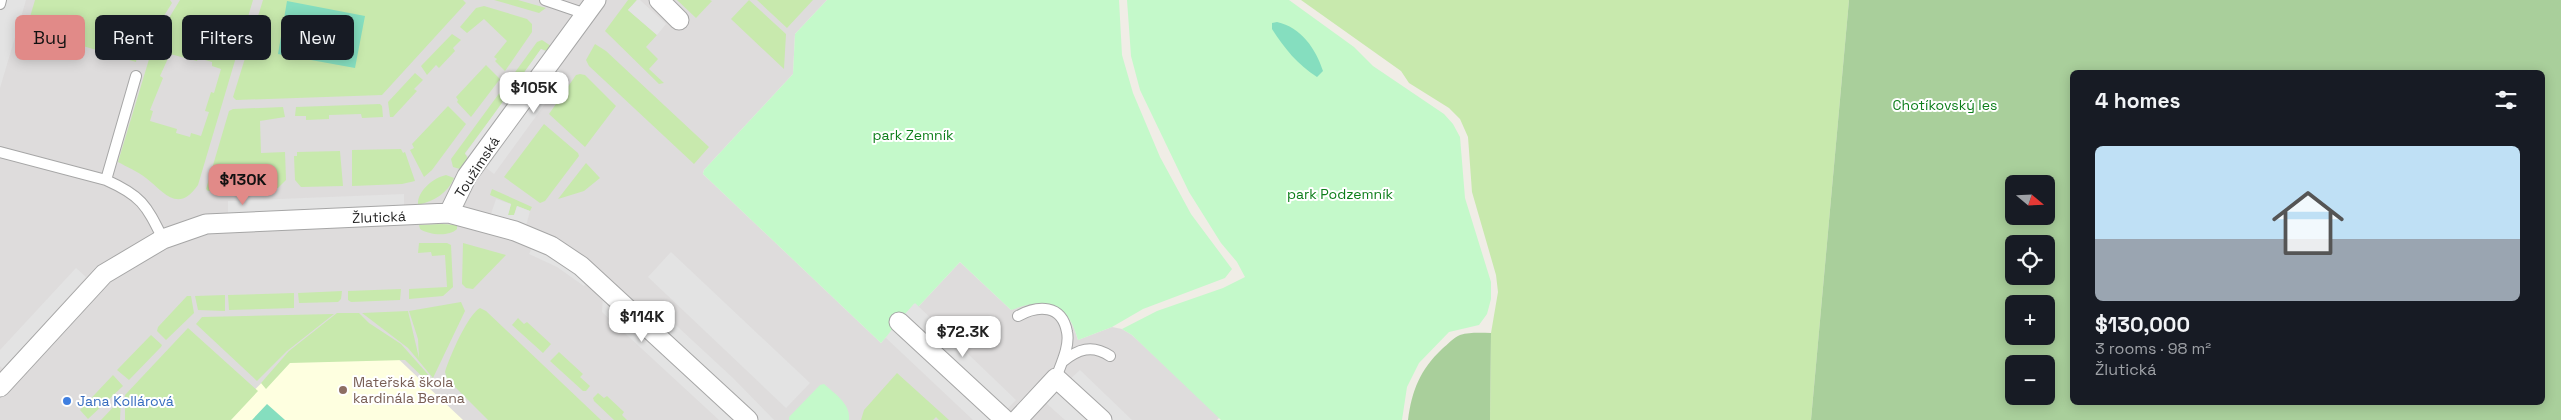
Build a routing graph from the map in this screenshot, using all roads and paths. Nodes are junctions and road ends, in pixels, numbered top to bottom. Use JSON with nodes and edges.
{"nodes":[{"id":1,"x":1,"y":0,"type":"edge"},
{"id":2,"x":545,"y":0,"type":"edge"},
{"id":3,"x":658,"y":0,"type":"edge"},
{"id":4,"x":0,"y":4,"type":"edge"},
{"id":5,"x":591,"y":7,"type":"edge"},
{"id":6,"x":680,"y":20,"type":"dead end"},
{"id":7,"x":136,"y":76,"type":"dead end"},
{"id":8,"x":0,"y":152,"type":"edge"},
{"id":9,"x":106,"y":180,"type":"junction"},
{"id":10,"x":449,"y":213,"type":"junction"},
{"id":11,"x":163,"y":239,"type":"junction"},
{"id":12,"x":1018,"y":316,"type":"dead end"},
{"id":13,"x":899,"y":322,"type":"dead end"},
{"id":14,"x":1110,"y":356,"type":"dead end"},
{"id":15,"x":1059,"y":370,"type":"junction"},
{"id":16,"x":1,"y":385,"type":"edge"},
{"id":17,"x":748,"y":420,"type":"edge"},
{"id":18,"x":1005,"y":420,"type":"edge"},
{"id":19,"x":1017,"y":420,"type":"edge"},
{"id":20,"x":1102,"y":420,"type":"edge"}],
"edges":[{"from":1,"to":4,"type":"lane"},
{"from":2,"to":5,"type":"lane"},
{"from":3,"to":6,"type":"street"},
{"from":5,"to":10,"type":"street","name":"Toužimská"},
{"from":7,"to":9,"type":"lane"},
{"from":8,"to":9,"type":"lane"},
{"from":9,"to":11,"type":"lane"},
{"from":10,"to":11,"type":"street","name":"Žlutická"},
{"from":10,"to":17,"type":"street","name":"Žlutická"},
{"from":11,"to":16,"type":"street","name":"Žlutická"},
{"from":12,"to":15,"type":"lane"},
{"from":13,"to":18,"type":"street"},
{"from":14,"to":15,"type":"lane"},
{"from":15,"to":19,"type":"street"},
{"from":15,"to":20,"type":"street"}]}
